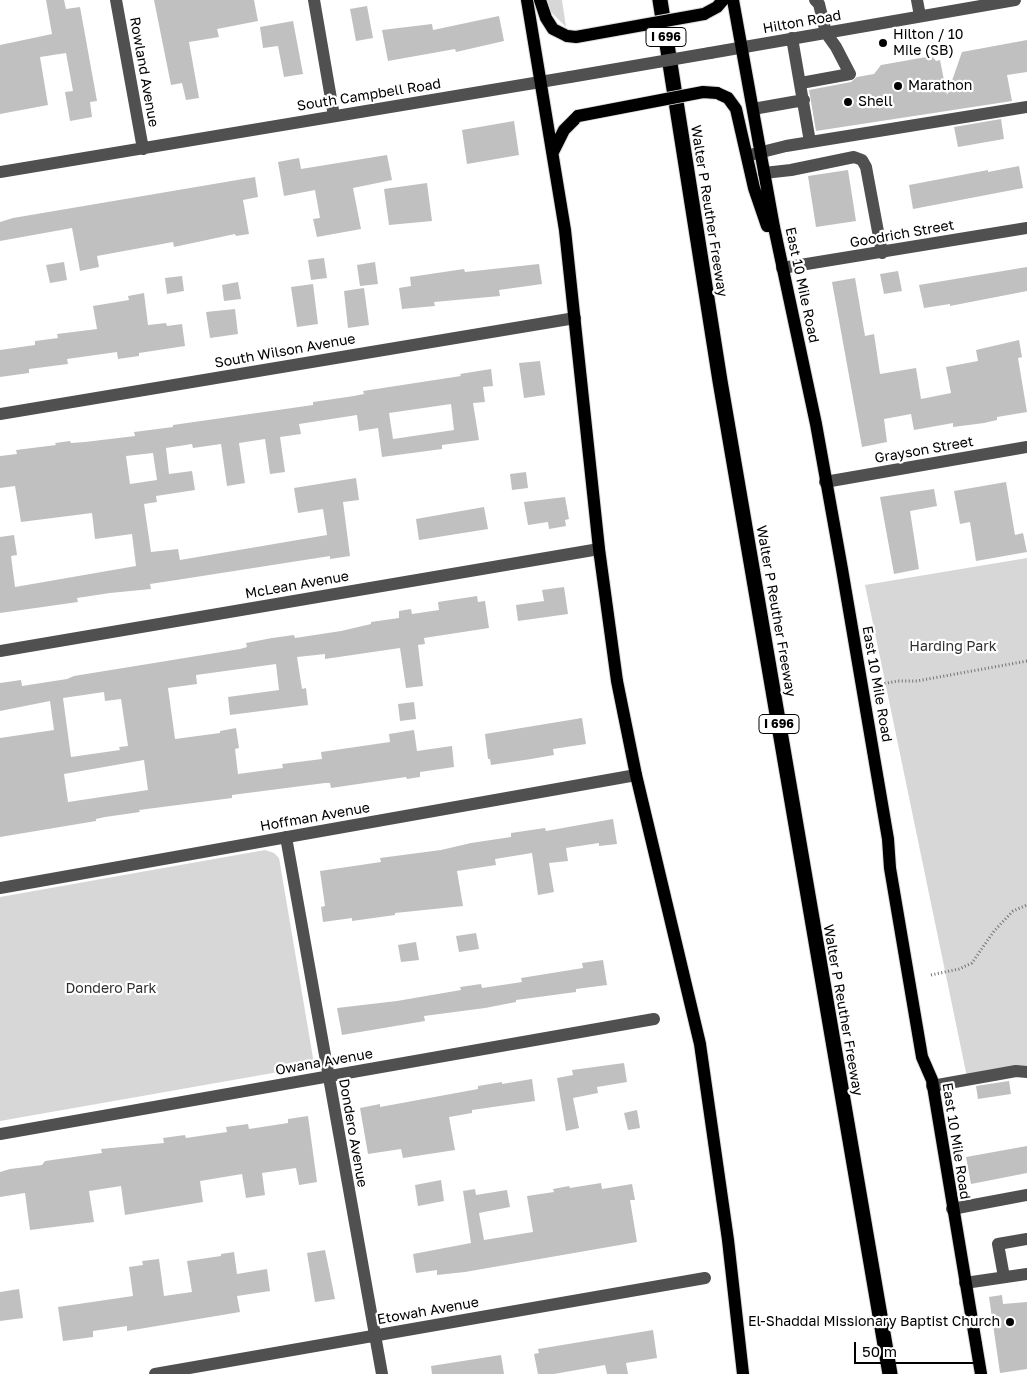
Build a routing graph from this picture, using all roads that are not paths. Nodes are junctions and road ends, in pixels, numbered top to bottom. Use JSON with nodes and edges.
{"nodes":[{"id":1,"x":116,"y":0,"type":"edge"},
{"id":2,"x":314,"y":0,"type":"edge"},
{"id":3,"x":527,"y":0,"type":"edge"},
{"id":4,"x":540,"y":0,"type":"edge"},
{"id":5,"x":660,"y":0,"type":"edge"},
{"id":6,"x":723,"y":0,"type":"edge"},
{"id":7,"x":733,"y":0,"type":"edge"},
{"id":8,"x":815,"y":0,"type":"edge"},
{"id":9,"x":917,"y":0,"type":"edge"},
{"id":10,"x":1015,"y":0,"type":"edge"},
{"id":11,"x":920,"y":16,"type":"junction"},
{"id":12,"x":826,"y":33,"type":"junction"},
{"id":13,"x":792,"y":38,"type":"junction"},
{"id":14,"x":742,"y":47,"type":"junction"},
{"id":15,"x":542,"y":82,"type":"junction"},
{"id":16,"x":801,"y":83,"type":"junction"},
{"id":17,"x":804,"y":100,"type":"junction"},
{"id":18,"x":1027,"y":107,"type":"edge"},
{"id":19,"x":753,"y":109,"type":"junction"},
{"id":20,"x":334,"y":116,"type":"junction"},
{"id":21,"x":810,"y":142,"type":"junction"},
{"id":22,"x":143,"y":149,"type":"junction"},
{"id":23,"x":553,"y":152,"type":"junction"},
{"id":24,"x":761,"y":154,"type":"junction"},
{"id":25,"x":747,"y":156,"type":"junction"},
{"id":26,"x":0,"y":172,"type":"edge"},
{"id":27,"x":764,"y":173,"type":"junction"},
{"id":28,"x":1027,"y":228,"type":"edge"},
{"id":29,"x":882,"y":253,"type":"junction"},
{"id":30,"x":782,"y":268,"type":"junction"},
{"id":31,"x":575,"y":318,"type":"junction"},
{"id":32,"x":0,"y":414,"type":"edge"},
{"id":33,"x":1027,"y":447,"type":"edge"},
{"id":34,"x":825,"y":482,"type":"junction"},
{"id":35,"x":599,"y":549,"type":"junction"},
{"id":36,"x":0,"y":651,"type":"edge"},
{"id":37,"x":636,"y":775,"type":"junction"},
{"id":38,"x":286,"y":838,"type":"junction"},
{"id":39,"x":0,"y":888,"type":"edge"},
{"id":40,"x":654,"y":1019,"type":"dead end"},
{"id":41,"x":1027,"y":1072,"type":"edge"},
{"id":42,"x":328,"y":1077,"type":"junction"},
{"id":43,"x":932,"y":1086,"type":"junction"},
{"id":44,"x":0,"y":1134,"type":"edge"},
{"id":45,"x":1027,"y":1195,"type":"edge"},
{"id":46,"x":952,"y":1209,"type":"junction"},
{"id":47,"x":1027,"y":1239,"type":"edge"},
{"id":48,"x":1027,"y":1274,"type":"edge"},
{"id":49,"x":1004,"y":1277,"type":"junction"},
{"id":50,"x":705,"y":1278,"type":"dead end"},
{"id":51,"x":965,"y":1282,"type":"junction"},
{"id":52,"x":376,"y":1336,"type":"junction"},
{"id":53,"x":155,"y":1374,"type":"edge"},
{"id":54,"x":382,"y":1374,"type":"edge"},
{"id":55,"x":743,"y":1374,"type":"edge"},
{"id":56,"x":890,"y":1374,"type":"edge"},
{"id":57,"x":981,"y":1374,"type":"edge"}],
"edges":[{"from":1,"to":22,"type":"street","name":"Rowland Avenue"},
{"from":2,"to":20,"type":"street"},
{"from":3,"to":15,"type":"main road"},
{"from":4,"to":6,"type":"main road","bridge":true},
{"from":5,"to":56,"type":"highway","name":"Walter P Reuther Freeway","number":"I 696"},
{"from":7,"to":14,"type":"main road","name":"East 10 Mile Road"},
{"from":8,"to":12,"type":"street"},
{"from":9,"to":11,"type":"street"},
{"from":10,"to":11,"type":"street","name":"Hilton Road"},
{"from":11,"to":12,"type":"street","name":"Hilton Road"},
{"from":12,"to":13,"type":"street","name":"Hilton Road"},
{"from":12,"to":16,"type":"street"},
{"from":13,"to":14,"type":"street","name":"Hilton Road"},
{"from":13,"to":16,"type":"street"},
{"from":14,"to":15,"type":"street","name":"South Campbell Road","bridge":true},
{"from":14,"to":19,"type":"main road","name":"East 10 Mile Road"},
{"from":15,"to":20,"type":"street","name":"South Campbell Road"},
{"from":15,"to":23,"type":"main road"},
{"from":16,"to":17,"type":"street"},
{"from":17,"to":19,"type":"street"},
{"from":17,"to":21,"type":"street"},
{"from":18,"to":21,"type":"street"},
{"from":19,"to":24,"type":"main road","name":"East 10 Mile Road"},
{"from":20,"to":22,"type":"street","name":"South Campbell Road"},
{"from":21,"to":24,"type":"street"},
{"from":22,"to":26,"type":"street","name":"South Campbell Road"},
{"from":23,"to":25,"type":"main road","bridge":true},
{"from":23,"to":31,"type":"main road"},
{"from":24,"to":25,"type":"street"},
{"from":24,"to":27,"type":"main road","name":"East 10 Mile Road"},
{"from":25,"to":30,"type":"main road"},
{"from":27,"to":29,"type":"street"},
{"from":27,"to":30,"type":"main road","name":"East 10 Mile Road"},
{"from":28,"to":29,"type":"street","name":"Goodrich Street"},
{"from":29,"to":30,"type":"street","name":"Goodrich Street"},
{"from":30,"to":34,"type":"main road","name":"East 10 Mile Road"},
{"from":31,"to":32,"type":"street","name":"South Wilson Avenue"},
{"from":31,"to":35,"type":"main road"},
{"from":33,"to":34,"type":"street","name":"Grayson Street"},
{"from":34,"to":43,"type":"main road","name":"East 10 Mile Road"},
{"from":35,"to":36,"type":"street","name":"McLean Avenue"},
{"from":35,"to":37,"type":"main road"},
{"from":37,"to":38,"type":"street","name":"Hoffman Avenue"},
{"from":37,"to":55,"type":"main road"},
{"from":38,"to":39,"type":"street","name":"Hoffman Avenue"},
{"from":38,"to":42,"type":"street","name":"Dondero Avenue"},
{"from":40,"to":42,"type":"street","name":"Owana Avenue"},
{"from":41,"to":43,"type":"street"},
{"from":42,"to":44,"type":"street","name":"Owana Avenue"},
{"from":42,"to":52,"type":"street","name":"Dondero Avenue"},
{"from":43,"to":46,"type":"main road","name":"East 10 Mile Road"},
{"from":45,"to":46,"type":"street"},
{"from":46,"to":51,"type":"main road","name":"East 10 Mile Road"},
{"from":47,"to":49,"type":"street"},
{"from":48,"to":49,"type":"street"},
{"from":49,"to":51,"type":"street"},
{"from":50,"to":52,"type":"street","name":"Etowah Avenue"},
{"from":51,"to":57,"type":"main road","name":"East 10 Mile Road"},
{"from":52,"to":53,"type":"street","name":"Etowah Avenue"},
{"from":52,"to":54,"type":"street","name":"Dondero Avenue"}]}
